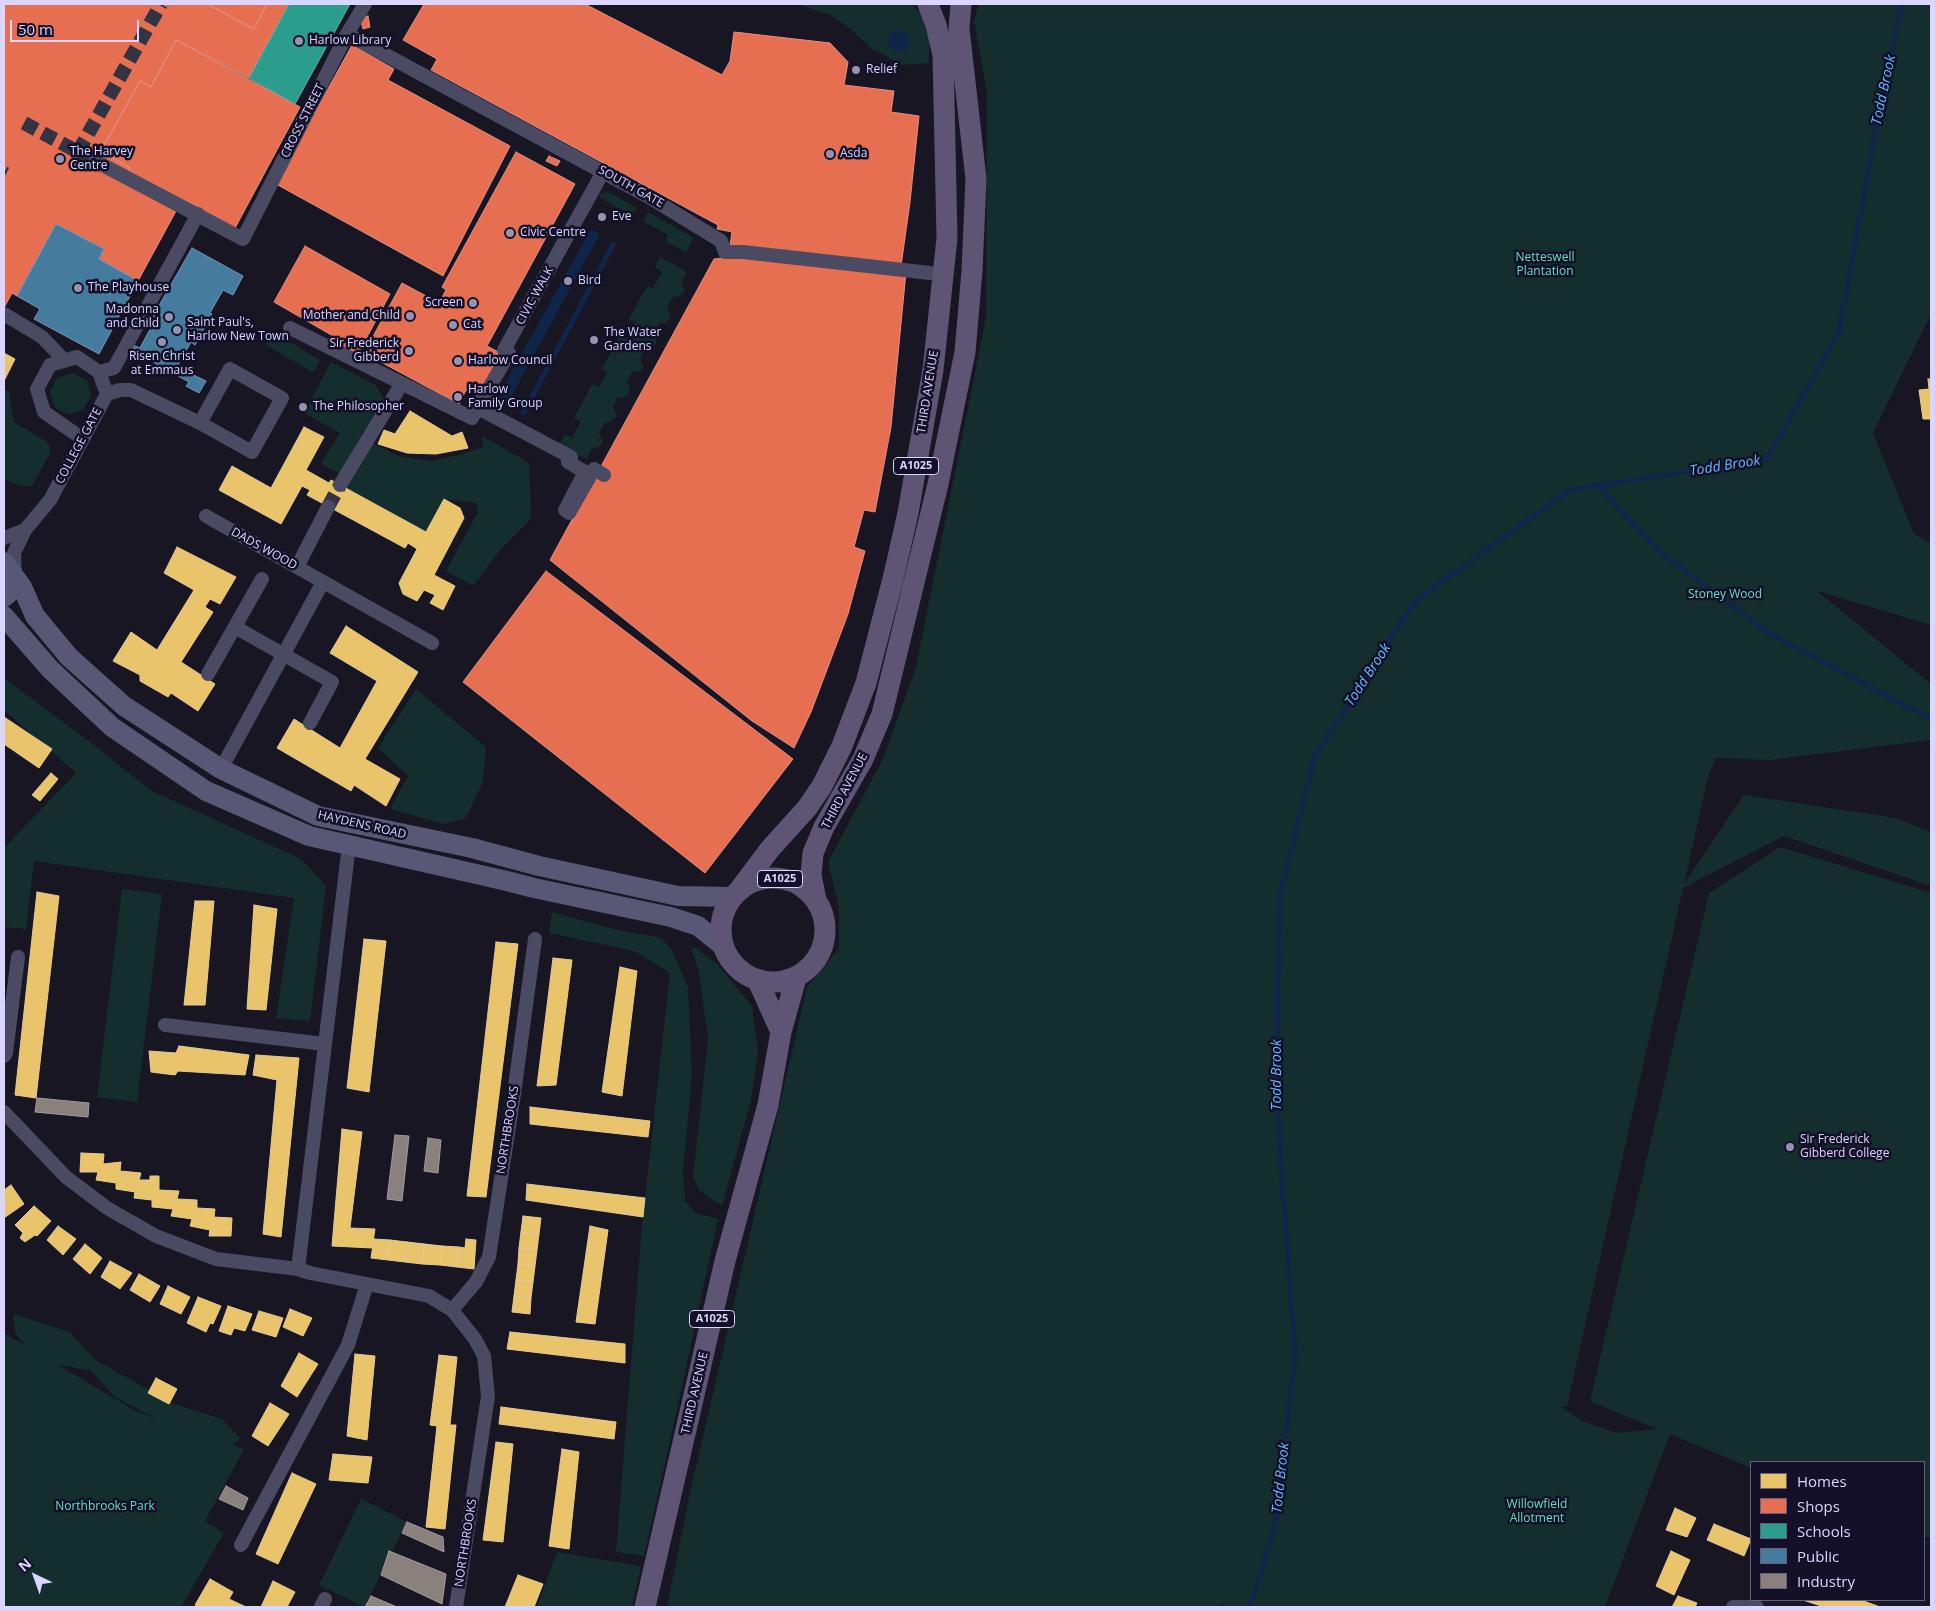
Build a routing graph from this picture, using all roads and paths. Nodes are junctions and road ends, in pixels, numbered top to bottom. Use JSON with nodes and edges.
{"nodes":[{"id":1,"x":365,"y":4,"type":"edge"},
{"id":2,"x":928,"y":4,"type":"edge"},
{"id":3,"x":961,"y":4,"type":"edge"},
{"id":4,"x":347,"y":34,"type":"junction"},
{"id":5,"x":95,"y":161,"type":"tunnel mouth"},
{"id":6,"x":603,"y":172,"type":"junction"},
{"id":7,"x":198,"y":214,"type":"junction"},
{"id":8,"x":930,"y":273,"type":"dead end"},
{"id":9,"x":4,"y":314,"type":"edge"},
{"id":10,"x":290,"y":328,"type":"dead end"},
{"id":11,"x":64,"y":360,"type":"junction"},
{"id":12,"x":99,"y":372,"type":"junction"},
{"id":13,"x":401,"y":384,"type":"junction"},
{"id":14,"x":106,"y":394,"type":"junction"},
{"id":15,"x":475,"y":413,"type":"junction"},
{"id":16,"x":200,"y":423,"type":"junction"},
{"id":17,"x":83,"y":439,"type":"junction"},
{"id":18,"x":604,"y":475,"type":"dead end"},
{"id":19,"x":340,"y":485,"type":"tunnel mouth"},
{"id":20,"x":328,"y":507,"type":"tunnel mouth"},
{"id":21,"x":206,"y":516,"type":"dead end"},
{"id":22,"x":25,"y":530,"type":"junction"},
{"id":23,"x":4,"y":538,"type":"edge"},
{"id":24,"x":4,"y":562,"type":"edge"},
{"id":25,"x":297,"y":567,"type":"junction"},
{"id":26,"x":16,"y":578,"type":"junction"},
{"id":27,"x":262,"y":579,"type":"dead end"},
{"id":28,"x":323,"y":582,"type":"junction"},
{"id":29,"x":4,"y":597,"type":"edge"},
{"id":30,"x":4,"y":616,"type":"edge"},
{"id":31,"x":235,"y":627,"type":"junction"},
{"id":32,"x":432,"y":642,"type":"dead end"},
{"id":33,"x":283,"y":654,"type":"junction"},
{"id":34,"x":208,"y":674,"type":"dead end"},
{"id":35,"x":310,"y":723,"type":"dead end"},
{"id":36,"x":221,"y":769,"type":"junction"},
{"id":37,"x":353,"y":824,"type":"junction"},
{"id":38,"x":349,"y":845,"type":"junction"},
{"id":39,"x":736,"y":893,"type":"junction"},
{"id":40,"x":816,"y":900,"type":"junction"},
{"id":41,"x":535,"y":939,"type":"dead end"},
{"id":42,"x":723,"y":946,"type":"junction"},
{"id":43,"x":18,"y":957,"type":"dead end"},
{"id":44,"x":796,"y":978,"type":"junction"},
{"id":45,"x":758,"y":981,"type":"junction"},
{"id":46,"x":165,"y":1025,"type":"dead end"},
{"id":47,"x":781,"y":1032,"type":"junction"},
{"id":48,"x":325,"y":1044,"type":"junction"},
{"id":49,"x":4,"y":1056,"type":"edge"},
{"id":50,"x":4,"y":1112,"type":"edge"},
{"id":51,"x":298,"y":1269,"type":"junction"},
{"id":52,"x":367,"y":1284,"type":"junction"},
{"id":53,"x":452,"y":1310,"type":"junction"},
{"id":54,"x":241,"y":1545,"type":"dead end"},
{"id":55,"x":456,"y":1607,"type":"edge"},
{"id":56,"x":645,"y":1607,"type":"edge"},
{"id":57,"x":1733,"y":1607,"type":"edge"},
{"id":58,"x":1757,"y":1607,"type":"edge"}],
"edges":[{"from":1,"to":4,"type":"street","name":"CROSS STREET"},
{"from":2,"to":39,"type":"main road","name":"THIRD AVENUE","number":"A1025"},
{"from":3,"to":40,"type":"main road","name":"THIRD AVENUE","number":"A1025"},
{"from":4,"to":6,"type":"street","name":"SOUTH GATE"},
{"from":4,"to":7,"type":"street","name":"CROSS STREET"},
{"from":5,"to":7,"type":"street"},
{"from":6,"to":8,"type":"street","name":"SOUTH GATE"},
{"from":6,"to":15,"type":"street","name":"CIVIC WALK"},
{"from":7,"to":12,"type":"street"},
{"from":9,"to":11,"type":"street"},
{"from":10,"to":13,"type":"street"},
{"from":11,"to":12,"type":"street"},
{"from":11,"to":17,"type":"street"},
{"from":12,"to":14,"type":"street"},
{"from":13,"to":15,"type":"street"},
{"from":13,"to":19,"type":"street"},
{"from":14,"to":16,"type":"street","name":"COLLEGE GATE"},
{"from":14,"to":17,"type":"street","name":"COLLEGE GATE"},
{"from":15,"to":18,"type":"street"},
{"from":16,"to":16,"type":"street","name":"COLLEGE GATE"},
{"from":17,"to":22,"type":"street","name":"COLLEGE GATE"},
{"from":20,"to":25,"type":"street"},
{"from":21,"to":25,"type":"street","name":"DADS WOOD"},
{"from":22,"to":23,"type":"street","name":"COLLEGE GATE"},
{"from":22,"to":26,"type":"street","name":"COLLEGE GATE"},
{"from":24,"to":26,"type":"street","name":"HAYDENS ROAD"},
{"from":25,"to":28,"type":"street","name":"DADS WOOD"},
{"from":26,"to":29,"type":"street"},
{"from":26,"to":36,"type":"street","name":"HAYDENS ROAD"},
{"from":27,"to":31,"type":"street"},
{"from":28,"to":32,"type":"street","name":"DADS WOOD"},
{"from":28,"to":33,"type":"street"},
{"from":30,"to":38,"type":"street","name":"HAYDENS ROAD"},
{"from":31,"to":33,"type":"street"},
{"from":31,"to":34,"type":"street"},
{"from":33,"to":35,"type":"street"},
{"from":33,"to":36,"type":"street"},
{"from":36,"to":37,"type":"street","name":"HAYDENS ROAD"},
{"from":37,"to":38,"type":"street"},
{"from":37,"to":39,"type":"street","name":"HAYDENS ROAD"},
{"from":38,"to":42,"type":"street","name":"HAYDENS ROAD"},
{"from":38,"to":48,"type":"street"},
{"from":39,"to":40,"type":"main road","number":"A1025"},
{"from":39,"to":42,"type":"main road","number":"A1025"},
{"from":40,"to":44,"type":"main road","number":"A1025"},
{"from":41,"to":53,"type":"street","name":"NORTHBROOKS"},
{"from":42,"to":45,"type":"main road","number":"A1025"},
{"from":43,"to":49,"type":"street"},
{"from":44,"to":45,"type":"main road","number":"A1025"},
{"from":44,"to":47,"type":"main road","name":"THIRD AVENUE","number":"A1025"},
{"from":45,"to":47,"type":"main road"},
{"from":46,"to":48,"type":"street"},
{"from":47,"to":56,"type":"main road","name":"THIRD AVENUE","number":"A1025"},
{"from":48,"to":51,"type":"street"},
{"from":50,"to":51,"type":"street","name":"NORTHBROOKS"},
{"from":51,"to":52,"type":"street","name":"NORTHBROOKS"},
{"from":52,"to":53,"type":"street","name":"NORTHBROOKS"},
{"from":52,"to":54,"type":"street"},
{"from":53,"to":55,"type":"street","name":"NORTHBROOKS"},
{"from":57,"to":58,"type":"street"}]}
